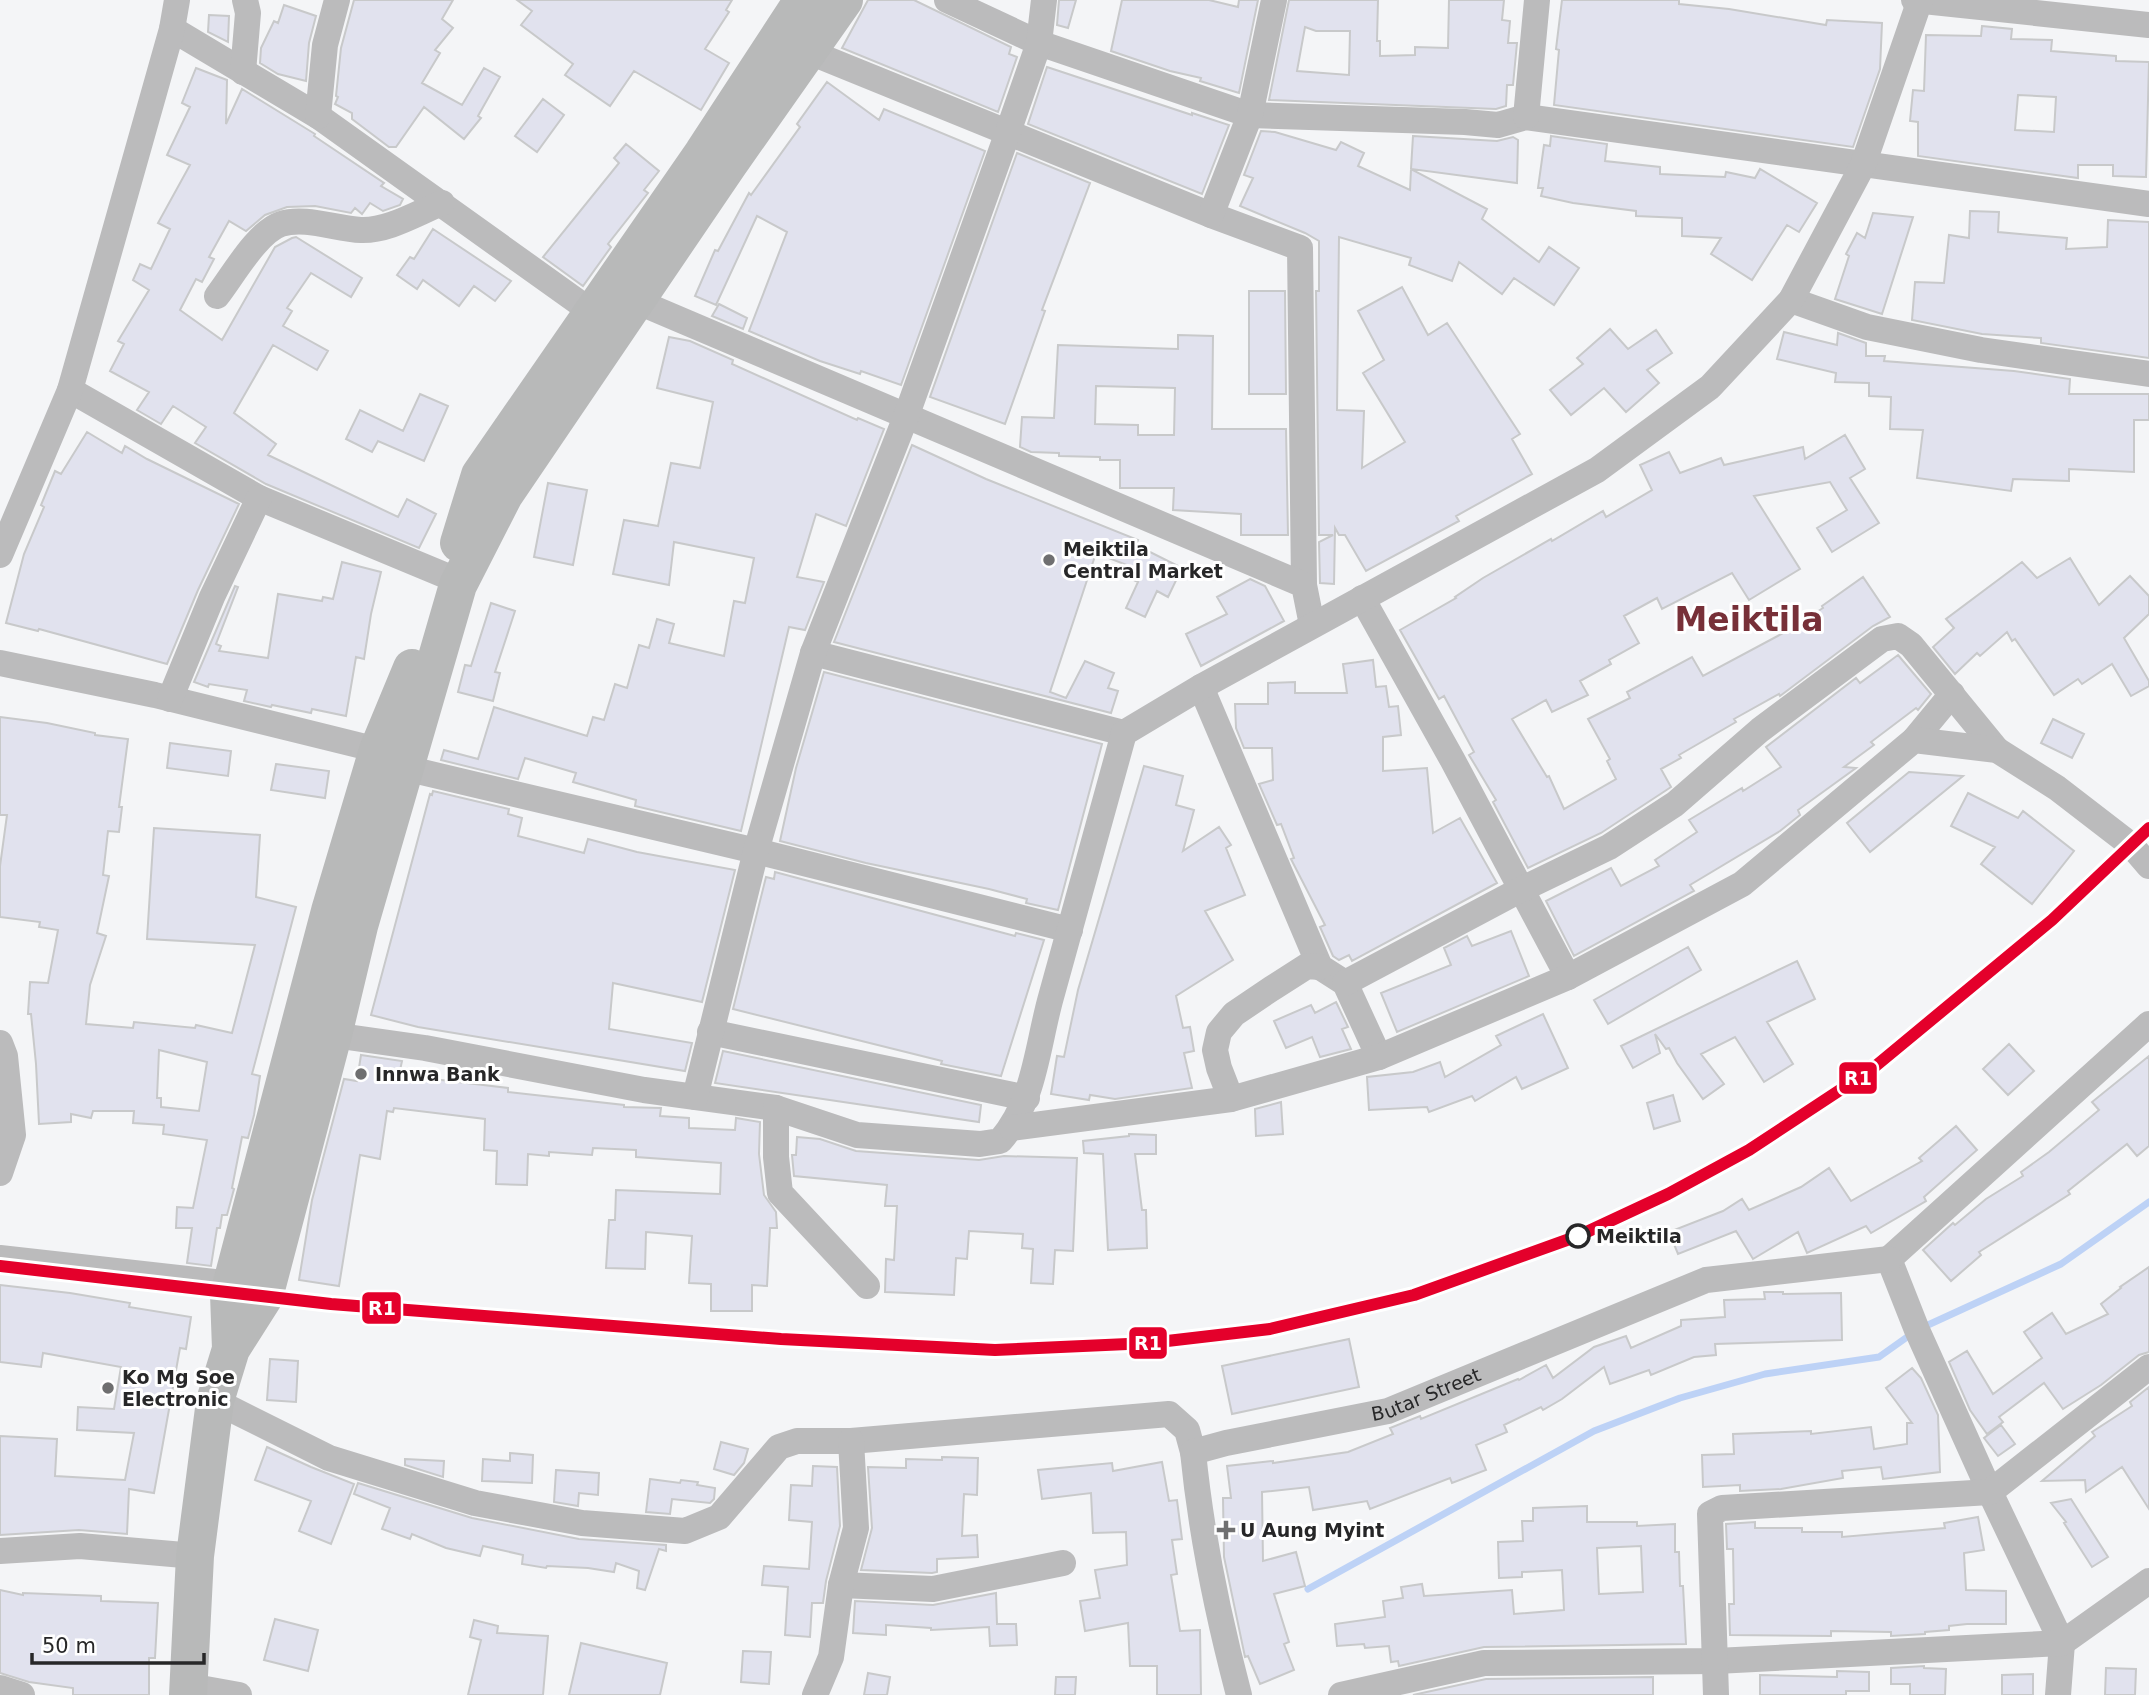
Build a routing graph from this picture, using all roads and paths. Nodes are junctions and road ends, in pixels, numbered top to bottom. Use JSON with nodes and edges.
{"nodes":[{"id":1,"x":177,"y":0,"type":"edge"},
{"id":2,"x":245,"y":0,"type":"edge"},
{"id":3,"x":337,"y":0,"type":"edge"},
{"id":4,"x":803,"y":0,"type":"edge"},
{"id":5,"x":844,"y":0,"type":"edge"},
{"id":6,"x":947,"y":0,"type":"edge"},
{"id":7,"x":1044,"y":0,"type":"edge"},
{"id":8,"x":1274,"y":0,"type":"edge"},
{"id":9,"x":1536,"y":0,"type":"edge"},
{"id":10,"x":1914,"y":0,"type":"edge"},
{"id":11,"x":1920,"y":0,"type":"edge"},
{"id":12,"x":2149,"y":26,"type":"edge"},
{"id":13,"x":172,"y":29,"type":"junction"},
{"id":14,"x":1039,"y":43,"type":"junction"},
{"id":15,"x":807,"y":51,"type":"junction"},
{"id":16,"x":243,"y":72,"type":"junction"},
{"id":17,"x":1250,"y":115,"type":"junction"},
{"id":18,"x":318,"y":116,"type":"junction"},
{"id":19,"x":1526,"y":117,"type":"junction"},
{"id":20,"x":1008,"y":132,"type":"junction"},
{"id":21,"x":1863,"y":165,"type":"junction"},
{"id":22,"x":442,"y":203,"type":"junction"},
{"id":23,"x":2149,"y":204,"type":"edge"},
{"id":24,"x":1210,"y":215,"type":"junction"},
{"id":25,"x":217,"y":296,"type":"dead end"},
{"id":26,"x":1791,"y":300,"type":"junction"},
{"id":27,"x":636,"y":301,"type":"junction"},
{"id":28,"x":592,"y":312,"type":"junction"},
{"id":29,"x":2149,"y":374,"type":"edge"},
{"id":30,"x":71,"y":390,"type":"junction"},
{"id":31,"x":907,"y":414,"type":"junction"},
{"id":32,"x":259,"y":498,"type":"junction"},
{"id":33,"x":0,"y":555,"type":"edge"},
{"id":34,"x":449,"y":577,"type":"junction"},
{"id":35,"x":1304,"y":585,"type":"junction"},
{"id":36,"x":1362,"y":598,"type":"junction"},
{"id":37,"x":1312,"y":625,"type":"junction"},
{"id":38,"x":813,"y":653,"type":"junction"},
{"id":39,"x":0,"y":663,"type":"edge"},
{"id":40,"x":1200,"y":687,"type":"junction"},
{"id":41,"x":1952,"y":694,"type":"junction"},
{"id":42,"x":170,"y":699,"type":"junction"},
{"id":43,"x":1124,"y":733,"type":"junction"},
{"id":44,"x":1914,"y":740,"type":"junction"},
{"id":45,"x":1997,"y":750,"type":"junction"},
{"id":46,"x":391,"y":759,"type":"junction"},
{"id":47,"x":756,"y":851,"type":"junction"},
{"id":48,"x":2149,"y":865,"type":"edge"},
{"id":49,"x":1520,"y":890,"type":"junction"},
{"id":50,"x":1070,"y":930,"type":"junction"},
{"id":51,"x":1320,"y":967,"type":"junction"},
{"id":52,"x":1567,"y":977,"type":"junction"},
{"id":53,"x":1345,"y":983,"type":"junction"},
{"id":54,"x":2149,"y":1024,"type":"edge"},
{"id":55,"x":710,"y":1032,"type":"junction"},
{"id":56,"x":333,"y":1035,"type":"junction"},
{"id":57,"x":0,"y":1043,"type":"edge"},
{"id":58,"x":1379,"y":1057,"type":"junction"},
{"id":59,"x":695,"y":1097,"type":"junction"},
{"id":60,"x":1027,"y":1098,"type":"junction"},
{"id":61,"x":1231,"y":1099,"type":"junction"},
{"id":62,"x":776,"y":1108,"type":"junction"},
{"id":63,"x":1012,"y":1128,"type":"junction"},
{"id":64,"x":0,"y":1173,"type":"edge"},
{"id":65,"x":0,"y":1258,"type":"edge"},
{"id":66,"x":1889,"y":1259,"type":"junction"},
{"id":67,"x":232,"y":1284,"type":"junction"},
{"id":68,"x":867,"y":1286,"type":"dead end"},
{"id":69,"x":232,"y":1349,"type":"junction"},
{"id":70,"x":2149,"y":1367,"type":"edge"},
{"id":71,"x":215,"y":1401,"type":"junction"},
{"id":72,"x":851,"y":1441,"type":"junction"},
{"id":73,"x":1193,"y":1452,"type":"junction"},
{"id":74,"x":1990,"y":1492,"type":"junction"},
{"id":75,"x":0,"y":1551,"type":"edge"},
{"id":76,"x":195,"y":1556,"type":"junction"},
{"id":77,"x":1063,"y":1563,"type":"dead end"},
{"id":78,"x":2149,"y":1581,"type":"edge"},
{"id":79,"x":841,"y":1585,"type":"junction"},
{"id":80,"x":2062,"y":1643,"type":"junction"},
{"id":81,"x":1716,"y":1661,"type":"junction"},
{"id":82,"x":0,"y":1688,"type":"edge"},
{"id":83,"x":188,"y":1690,"type":"edge"},
{"id":84,"x":1348,"y":1694,"type":"edge"},
{"id":85,"x":22,"y":1695,"type":"edge"},
{"id":86,"x":239,"y":1695,"type":"edge"},
{"id":87,"x":815,"y":1695,"type":"edge"},
{"id":88,"x":1238,"y":1695,"type":"edge"},
{"id":89,"x":1716,"y":1695,"type":"edge"},
{"id":90,"x":2058,"y":1695,"type":"edge"}],
"edges":[{"from":1,"to":13,"type":"street"},
{"from":2,"to":16,"type":"street"},
{"from":3,"to":18,"type":"street"},
{"from":4,"to":28,"type":"highway"},
{"from":5,"to":15,"type":"highway"},
{"from":6,"to":14,"type":"street"},
{"from":7,"to":14,"type":"street"},
{"from":8,"to":17,"type":"street"},
{"from":9,"to":19,"type":"street"},
{"from":10,"to":11,"type":"street"},
{"from":11,"to":12,"type":"street"},
{"from":11,"to":21,"type":"street"},
{"from":13,"to":16,"type":"street"},
{"from":13,"to":30,"type":"street"},
{"from":14,"to":17,"type":"street"},
{"from":14,"to":20,"type":"street"},
{"from":15,"to":20,"type":"street"},
{"from":15,"to":27,"type":"highway"},
{"from":16,"to":18,"type":"street"},
{"from":17,"to":19,"type":"street"},
{"from":17,"to":24,"type":"street"},
{"from":18,"to":22,"type":"street"},
{"from":19,"to":21,"type":"street"},
{"from":20,"to":24,"type":"street"},
{"from":20,"to":31,"type":"street"},
{"from":21,"to":23,"type":"street"},
{"from":21,"to":26,"type":"street"},
{"from":22,"to":25,"type":"street"},
{"from":22,"to":28,"type":"street"},
{"from":24,"to":35,"type":"street"},
{"from":26,"to":29,"type":"street"},
{"from":26,"to":36,"type":"street"},
{"from":27,"to":31,"type":"street"},
{"from":27,"to":46,"type":"highway"},
{"from":28,"to":34,"type":"highway"},
{"from":30,"to":32,"type":"street"},
{"from":30,"to":33,"type":"street"},
{"from":31,"to":35,"type":"street"},
{"from":31,"to":38,"type":"street"},
{"from":32,"to":34,"type":"street"},
{"from":32,"to":42,"type":"street"},
{"from":34,"to":46,"type":"highway"},
{"from":35,"to":37,"type":"street"},
{"from":36,"to":37,"type":"street"},
{"from":36,"to":49,"type":"street"},
{"from":37,"to":40,"type":"street"},
{"from":38,"to":43,"type":"street"},
{"from":38,"to":47,"type":"street"},
{"from":39,"to":42,"type":"street"},
{"from":40,"to":43,"type":"street"},
{"from":40,"to":51,"type":"street"},
{"from":41,"to":44,"type":"street"},
{"from":41,"to":45,"type":"street"},
{"from":41,"to":49,"type":"street"},
{"from":42,"to":46,"type":"street"},
{"from":43,"to":50,"type":"street"},
{"from":44,"to":45,"type":"street"},
{"from":44,"to":52,"type":"street"},
{"from":45,"to":48,"type":"street"},
{"from":46,"to":47,"type":"street"},
{"from":46,"to":56,"type":"highway"},
{"from":46,"to":67,"type":"highway"},
{"from":47,"to":50,"type":"street"},
{"from":47,"to":55,"type":"street"},
{"from":49,"to":52,"type":"street"},
{"from":49,"to":53,"type":"street"},
{"from":50,"to":60,"type":"street"},
{"from":51,"to":53,"type":"street"},
{"from":51,"to":61,"type":"street"},
{"from":52,"to":58,"type":"street"},
{"from":53,"to":58,"type":"street"},
{"from":54,"to":66,"type":"street"},
{"from":55,"to":59,"type":"street"},
{"from":55,"to":60,"type":"street"},
{"from":56,"to":59,"type":"street"},
{"from":56,"to":69,"type":"highway"},
{"from":57,"to":64,"type":"street"},
{"from":58,"to":61,"type":"street"},
{"from":59,"to":62,"type":"street"},
{"from":60,"to":63,"type":"street"},
{"from":61,"to":63,"type":"street"},
{"from":62,"to":63,"type":"street"},
{"from":62,"to":68,"type":"street"},
{"from":65,"to":67,"type":"street"},
{"from":66,"to":73,"type":"street","name":"Butar Street"},
{"from":66,"to":74,"type":"street"},
{"from":67,"to":69,"type":"highway"},
{"from":69,"to":71,"type":"highway"},
{"from":70,"to":74,"type":"street"},
{"from":71,"to":72,"type":"street"},
{"from":71,"to":76,"type":"highway"},
{"from":72,"to":73,"type":"street"},
{"from":72,"to":79,"type":"street"},
{"from":73,"to":88,"type":"street"},
{"from":74,"to":80,"type":"street"},
{"from":74,"to":81,"type":"street"},
{"from":75,"to":76,"type":"street"},
{"from":76,"to":83,"type":"highway"},
{"from":77,"to":79,"type":"street"},
{"from":78,"to":80,"type":"street"},
{"from":79,"to":87,"type":"street"},
{"from":80,"to":81,"type":"street"},
{"from":80,"to":90,"type":"street"},
{"from":81,"to":84,"type":"street"},
{"from":81,"to":89,"type":"street"},
{"from":82,"to":85,"type":"street"},
{"from":83,"to":86,"type":"street"}]}
